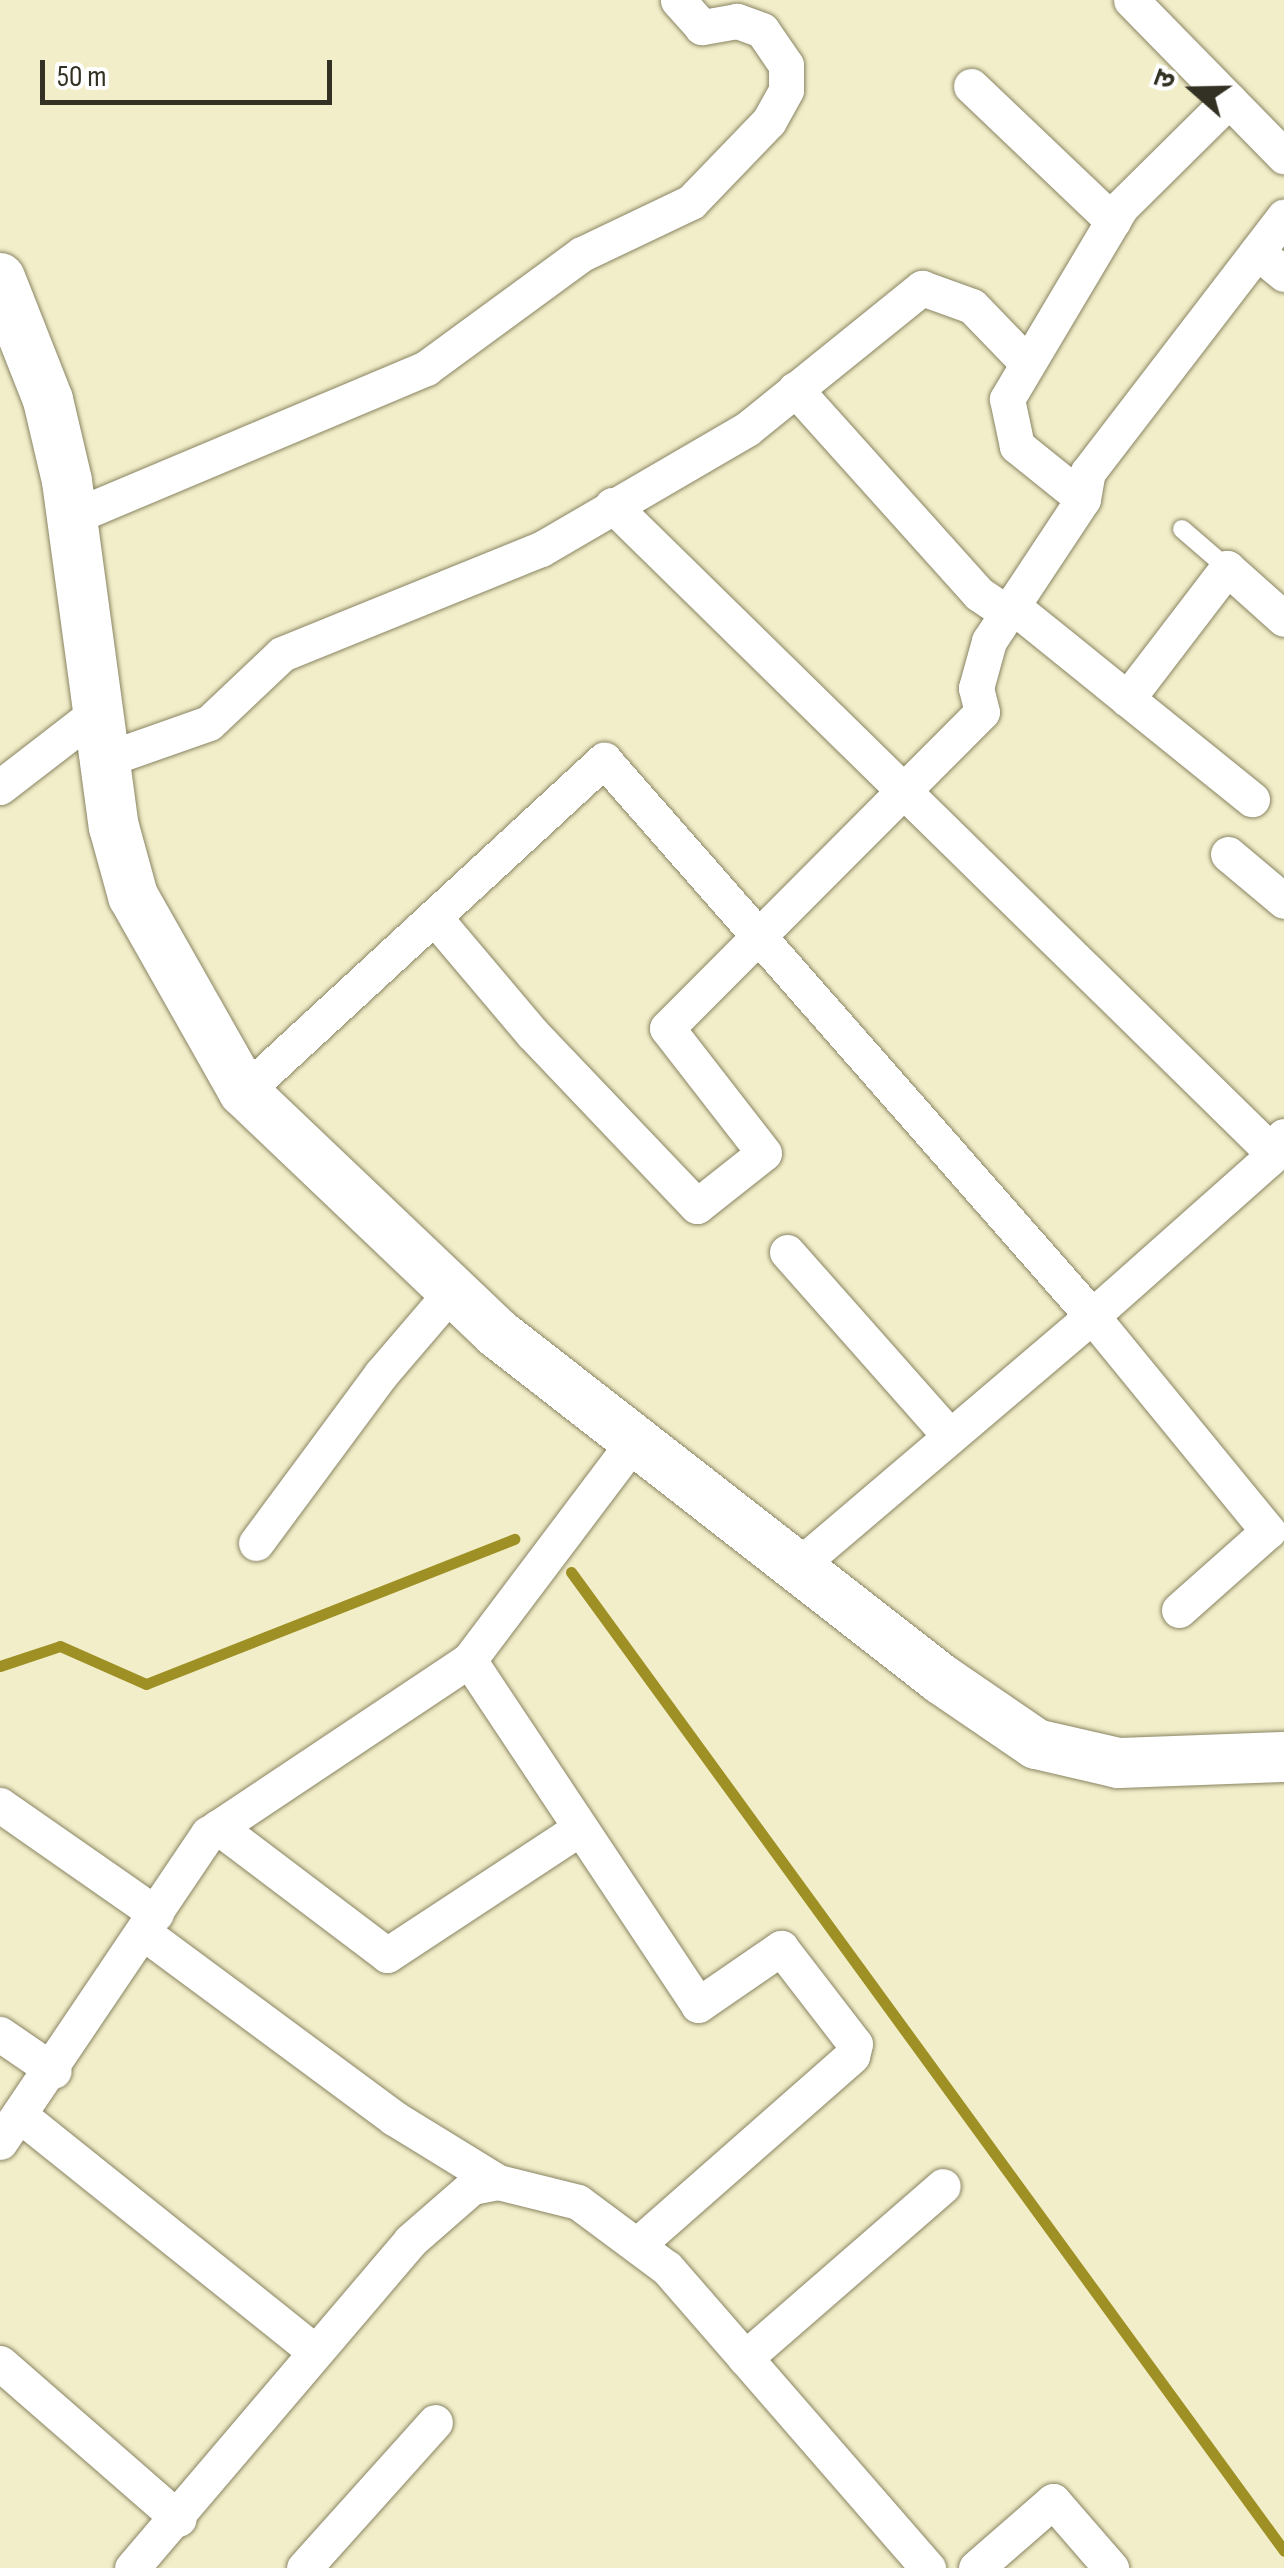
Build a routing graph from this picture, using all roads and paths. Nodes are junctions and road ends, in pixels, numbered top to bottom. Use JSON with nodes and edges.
{"nodes":[{"id":1,"x":678,"y":0,"type":"edge"},
{"id":2,"x":1130,"y":0,"type":"edge"},
{"id":3,"x":971,"y":86,"type":"dead end"},
{"id":4,"x":1229,"y":100,"type":"junction"},
{"id":5,"x":1284,"y":156,"type":"edge"},
{"id":6,"x":1284,"y":217,"type":"edge"},
{"id":7,"x":1114,"y":220,"type":"junction"},
{"id":8,"x":1270,"y":262,"type":"edge"},
{"id":9,"x":0,"y":278,"type":"edge"},
{"id":10,"x":1027,"y":363,"type":"junction"},
{"id":11,"x":795,"y":389,"type":"junction"},
{"id":12,"x":1083,"y":499,"type":"junction"},
{"id":13,"x":612,"y":506,"type":"junction"},
{"id":14,"x":72,"y":517,"type":"junction"},
{"id":15,"x":1182,"y":529,"type":"dead end"},
{"id":16,"x":1227,"y":568,"type":"junction"},
{"id":17,"x":1007,"y":608,"type":"junction"},
{"id":18,"x":1284,"y":619,"type":"edge"},
{"id":19,"x":1126,"y":699,"type":"junction"},
{"id":20,"x":100,"y":736,"type":"junction"},
{"id":21,"x":0,"y":788,"type":"edge"},
{"id":22,"x":900,"y":793,"type":"junction"},
{"id":23,"x":1252,"y":800,"type":"dead end"},
{"id":24,"x":1228,"y":854,"type":"dead end"},
{"id":25,"x":1284,"y":901,"type":"edge"},
{"id":26,"x":434,"y":917,"type":"junction"},
{"id":27,"x":757,"y":937,"type":"junction"},
{"id":28,"x":244,"y":1092,"type":"junction"},
{"id":29,"x":1277,"y":1154,"type":"edge"},
{"id":30,"x":787,"y":1252,"type":"dead end"},
{"id":31,"x":453,"y":1290,"type":"junction"},
{"id":32,"x":1092,"y":1316,"type":"junction"},
{"id":33,"x":949,"y":1435,"type":"junction"},
{"id":34,"x":635,"y":1440,"type":"junction"},
{"id":35,"x":256,"y":1543,"type":"dead end"},
{"id":36,"x":798,"y":1566,"type":"junction"},
{"id":37,"x":1179,"y":1610,"type":"dead end"},
{"id":38,"x":470,"y":1660,"type":"junction"},
{"id":39,"x":1284,"y":1757,"type":"edge"},
{"id":40,"x":0,"y":1805,"type":"edge"},
{"id":41,"x":218,"y":1828,"type":"junction"},
{"id":42,"x":580,"y":1828,"type":"junction"},
{"id":43,"x":150,"y":1924,"type":"junction"},
{"id":44,"x":0,"y":2034,"type":"edge"},
{"id":45,"x":54,"y":2071,"type":"junction"},
{"id":46,"x":11,"y":2130,"type":"edge"},
{"id":47,"x":498,"y":2182,"type":"junction"},
{"id":48,"x":942,"y":2186,"type":"dead end"},
{"id":49,"x":639,"y":2244,"type":"junction"},
{"id":50,"x":313,"y":2350,"type":"junction"},
{"id":51,"x":745,"y":2358,"type":"junction"},
{"id":52,"x":0,"y":2364,"type":"edge"},
{"id":53,"x":435,"y":2422,"type":"dead end"},
{"id":54,"x":179,"y":2519,"type":"junction"},
{"id":55,"x":132,"y":2568,"type":"edge"},
{"id":56,"x":304,"y":2568,"type":"edge"},
{"id":57,"x":928,"y":2568,"type":"edge"},
{"id":58,"x":976,"y":2568,"type":"edge"},
{"id":59,"x":1111,"y":2568,"type":"edge"}],
"edges":[{"from":1,"to":14,"type":"street"},
{"from":2,"to":4,"type":"street"},
{"from":3,"to":7,"type":"street"},
{"from":4,"to":5,"type":"street"},
{"from":4,"to":7,"type":"street"},
{"from":6,"to":8,"type":"street"},
{"from":7,"to":10,"type":"street"},
{"from":8,"to":12,"type":"street"},
{"from":9,"to":14,"type":"main road"},
{"from":10,"to":11,"type":"street"},
{"from":10,"to":12,"type":"street"},
{"from":11,"to":13,"type":"street"},
{"from":11,"to":17,"type":"street"},
{"from":12,"to":17,"type":"street"},
{"from":13,"to":20,"type":"street"},
{"from":13,"to":22,"type":"street"},
{"from":14,"to":20,"type":"main road"},
{"from":15,"to":16,"type":"lane"},
{"from":16,"to":18,"type":"street"},
{"from":16,"to":19,"type":"street"},
{"from":17,"to":19,"type":"street"},
{"from":17,"to":22,"type":"street"},
{"from":19,"to":23,"type":"street"},
{"from":20,"to":21,"type":"street"},
{"from":20,"to":28,"type":"main road"},
{"from":22,"to":27,"type":"street"},
{"from":22,"to":29,"type":"street"},
{"from":24,"to":25,"type":"street"},
{"from":26,"to":27,"type":"street"},
{"from":26,"to":27,"type":"street"},
{"from":26,"to":28,"type":"street"},
{"from":27,"to":32,"type":"street"},
{"from":28,"to":31,"type":"main road"},
{"from":29,"to":32,"type":"street"},
{"from":30,"to":33,"type":"street"},
{"from":31,"to":34,"type":"main road"},
{"from":31,"to":35,"type":"street"},
{"from":32,"to":33,"type":"street"},
{"from":32,"to":37,"type":"street"},
{"from":33,"to":36,"type":"street"},
{"from":34,"to":36,"type":"main road"},
{"from":34,"to":38,"type":"street"},
{"from":36,"to":39,"type":"main road"},
{"from":38,"to":41,"type":"street"},
{"from":38,"to":42,"type":"street"},
{"from":40,"to":43,"type":"street"},
{"from":41,"to":42,"type":"street"},
{"from":41,"to":43,"type":"street"},
{"from":42,"to":49,"type":"street"},
{"from":43,"to":45,"type":"street"},
{"from":43,"to":47,"type":"street"},
{"from":44,"to":45,"type":"street"},
{"from":45,"to":46,"type":"street"},
{"from":46,"to":50,"type":"street"},
{"from":47,"to":49,"type":"street"},
{"from":47,"to":50,"type":"street"},
{"from":48,"to":51,"type":"street"},
{"from":49,"to":51,"type":"street"},
{"from":50,"to":54,"type":"street"},
{"from":51,"to":57,"type":"street"},
{"from":52,"to":54,"type":"street"},
{"from":53,"to":56,"type":"street"},
{"from":54,"to":55,"type":"street"},
{"from":58,"to":59,"type":"street"}]}
